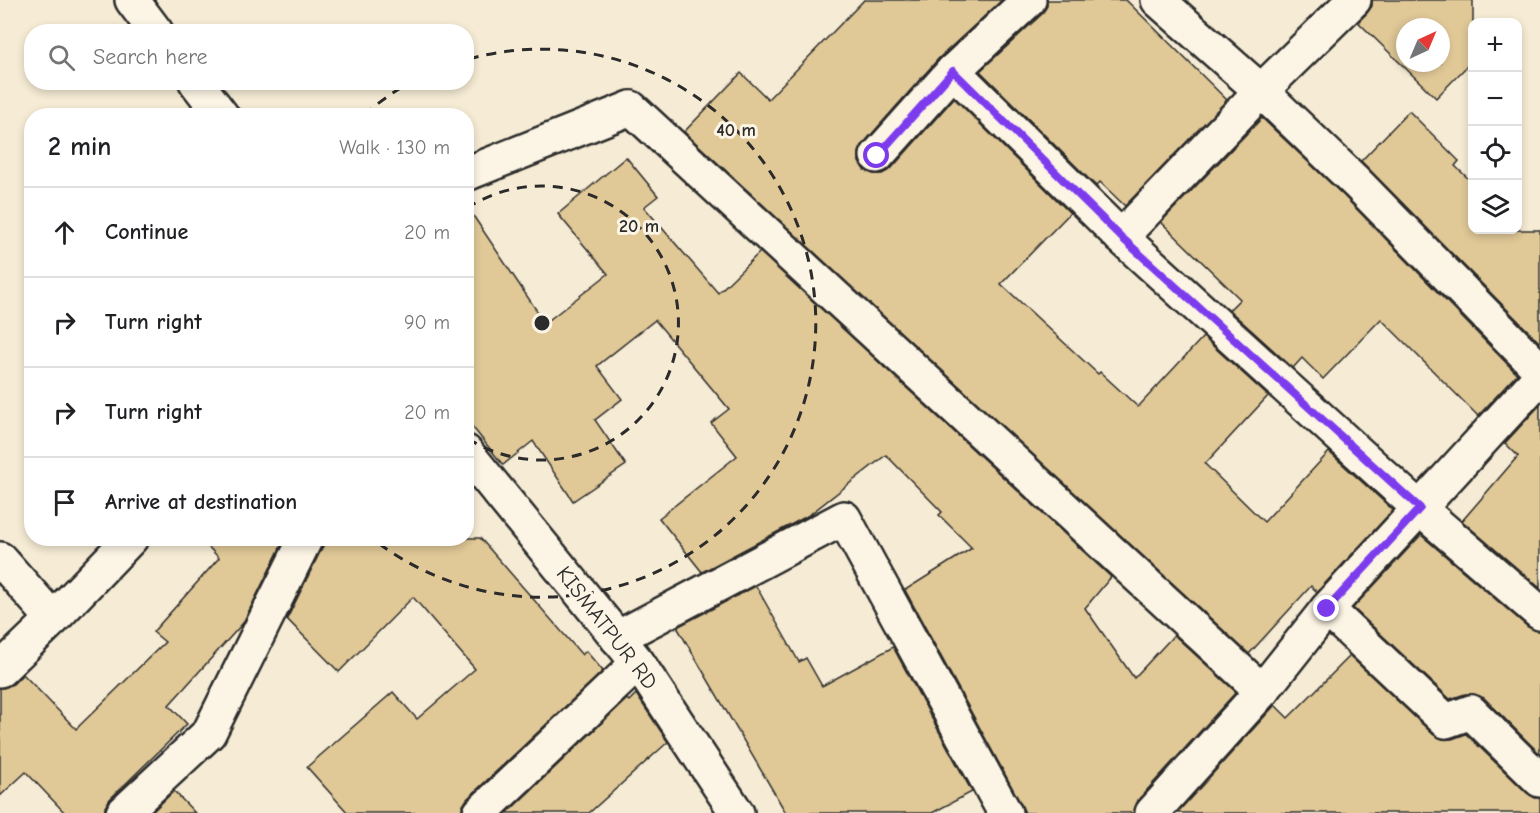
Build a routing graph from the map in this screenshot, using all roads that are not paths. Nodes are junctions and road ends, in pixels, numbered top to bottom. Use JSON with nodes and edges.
{"nodes":[{"id":1,"x":132,"y":0,"type":"edge"},
{"id":2,"x":1029,"y":0,"type":"edge"},
{"id":3,"x":1158,"y":0,"type":"edge"},
{"id":4,"x":1354,"y":0,"type":"edge"},
{"id":5,"x":150,"y":24,"type":"edge"},
{"id":6,"x":953,"y":71,"type":"junction"},
{"id":7,"x":202,"y":90,"type":"edge"},
{"id":8,"x":1261,"y":91,"type":"junction"},
{"id":9,"x":216,"y":108,"type":"edge"},
{"id":10,"x":877,"y":156,"type":"dead end"},
{"id":11,"x":474,"y":171,"type":"edge"},
{"id":12,"x":1121,"y":237,"type":"junction"},
{"id":13,"x":1540,"y":370,"type":"edge"},
{"id":14,"x":1540,"y":377,"type":"edge"},
{"id":15,"x":474,"y":462,"type":"edge"},
{"id":16,"x":1420,"y":508,"type":"junction"},
{"id":17,"x":123,"y":546,"type":"edge"},
{"id":18,"x":302,"y":546,"type":"edge"},
{"id":19,"x":0,"y":559,"type":"edge"},
{"id":20,"x":1327,"y":609,"type":"junction"},
{"id":21,"x":1540,"y":613,"type":"edge"},
{"id":22,"x":53,"y":619,"type":"junction"},
{"id":23,"x":617,"y":638,"type":"junction"},
{"id":24,"x":638,"y":663,"type":"junction"},
{"id":25,"x":0,"y":670,"type":"edge"},
{"id":26,"x":1262,"y":692,"type":"junction"},
{"id":27,"x":1540,"y":780,"type":"edge"},
{"id":28,"x":123,"y":813,"type":"edge"},
{"id":29,"x":480,"y":813,"type":"edge"},
{"id":30,"x":737,"y":813,"type":"edge"},
{"id":31,"x":1005,"y":813,"type":"edge"},
{"id":32,"x":1152,"y":813,"type":"edge"}],
"edges":[{"from":1,"to":5,"type":"street"},
{"from":2,"to":6,"type":"street"},
{"from":3,"to":8,"type":"street"},
{"from":4,"to":8,"type":"street"},
{"from":6,"to":10,"type":"street"},
{"from":6,"to":12,"type":"street"},
{"from":7,"to":9,"type":"street"},
{"from":8,"to":12,"type":"street"},
{"from":8,"to":13,"type":"street"},
{"from":11,"to":26,"type":"street"},
{"from":12,"to":16,"type":"street"},
{"from":14,"to":16,"type":"street"},
{"from":15,"to":23,"type":"street","name":"KISMATPUR RD"},
{"from":16,"to":20,"type":"street"},
{"from":16,"to":21,"type":"street"},
{"from":17,"to":22,"type":"street"},
{"from":18,"to":28,"type":"street"},
{"from":19,"to":22,"type":"street"},
{"from":20,"to":26,"type":"street"},
{"from":20,"to":27,"type":"street"},
{"from":22,"to":25,"type":"street"},
{"from":23,"to":24,"type":"street","name":"KISMATPUR RD"},
{"from":23,"to":31,"type":"street"},
{"from":24,"to":29,"type":"street"},
{"from":24,"to":30,"type":"street","name":"KISMATPUR RD"},
{"from":26,"to":32,"type":"street"}]}
